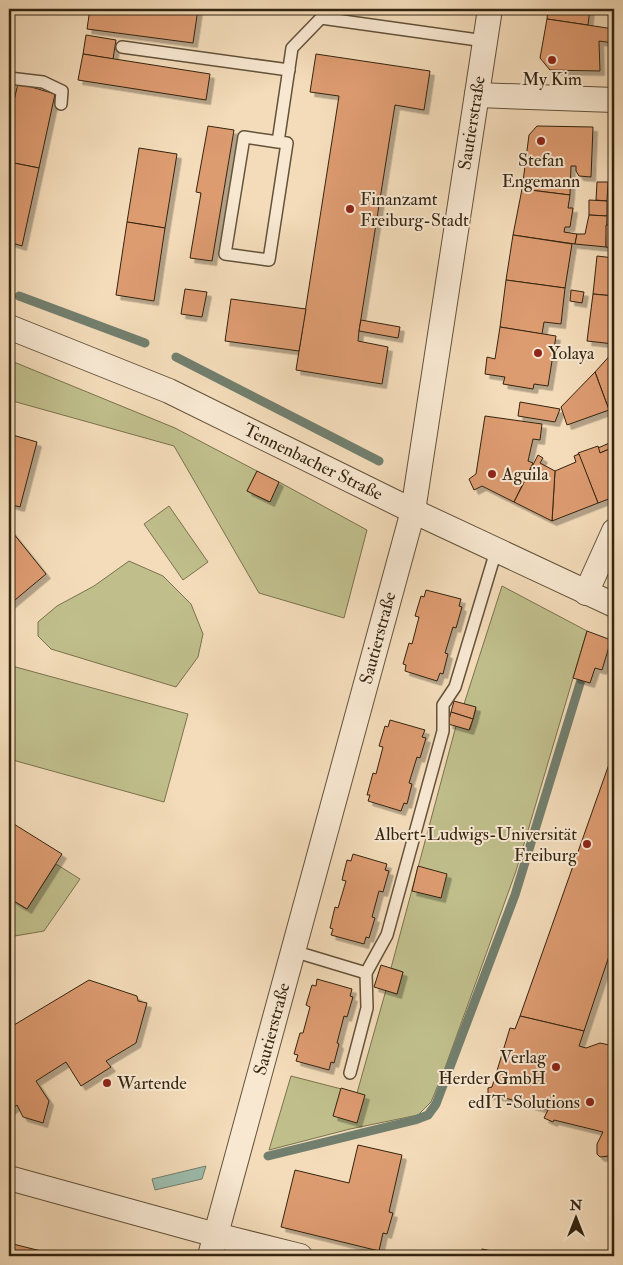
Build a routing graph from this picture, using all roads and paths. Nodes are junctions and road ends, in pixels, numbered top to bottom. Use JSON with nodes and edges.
{"nodes":[{"id":1,"x":490,"y":9,"type":"edge"},
{"id":2,"x":327,"y":13,"type":"edge"},
{"id":3,"x":485,"y":41,"type":"junction"},
{"id":4,"x":122,"y":47,"type":"dead end"},
{"id":5,"x":289,"y":70,"type":"junction"},
{"id":6,"x":9,"y":78,"type":"edge"},
{"id":7,"x":477,"y":94,"type":"junction"},
{"id":8,"x":614,"y":100,"type":"edge"},
{"id":9,"x":61,"y":104,"type":"dead end"},
{"id":10,"x":278,"y":142,"type":"junction"},
{"id":11,"x":9,"y":327,"type":"edge"},
{"id":12,"x":413,"y":512,"type":"junction"},
{"id":13,"x":614,"y":531,"type":"edge"},
{"id":14,"x":496,"y":551,"type":"junction"},
{"id":15,"x":586,"y":593,"type":"junction"},
{"id":16,"x":614,"y":605,"type":"edge"},
{"id":17,"x":294,"y":951,"type":"junction"},
{"id":18,"x":366,"y":973,"type":"junction"},
{"id":19,"x":350,"y":1073,"type":"dead end"},
{"id":20,"x":9,"y":1178,"type":"edge"},
{"id":21,"x":213,"y":1246,"type":"edge"},
{"id":22,"x":300,"y":1256,"type":"edge"}],
"edges":[{"from":1,"to":3,"type":"street","name":"Sautierstraße"},
{"from":2,"to":3,"type":"lane"},
{"from":2,"to":5,"type":"lane"},
{"from":3,"to":7,"type":"street","name":"Sautierstraße"},
{"from":4,"to":5,"type":"lane"},
{"from":5,"to":10,"type":"lane"},
{"from":6,"to":9,"type":"lane"},
{"from":7,"to":8,"type":"street"},
{"from":7,"to":12,"type":"street","name":"Sautierstraße"},
{"from":10,"to":10,"type":"lane"},
{"from":11,"to":12,"type":"street","name":"Tennenbacher Straße"},
{"from":12,"to":14,"type":"street","name":"Tennenbacher Straße"},
{"from":12,"to":17,"type":"street","name":"Sautierstraße"},
{"from":13,"to":15,"type":"street"},
{"from":14,"to":15,"type":"street","name":"Tennenbacher Straße"},
{"from":14,"to":18,"type":"lane"},
{"from":15,"to":16,"type":"street","name":"Tennenbacher Straße"},
{"from":17,"to":18,"type":"lane"},
{"from":17,"to":21,"type":"street","name":"Sautierstraße"},
{"from":18,"to":19,"type":"lane"},
{"from":20,"to":21,"type":"street"},
{"from":21,"to":22,"type":"street"}]}
